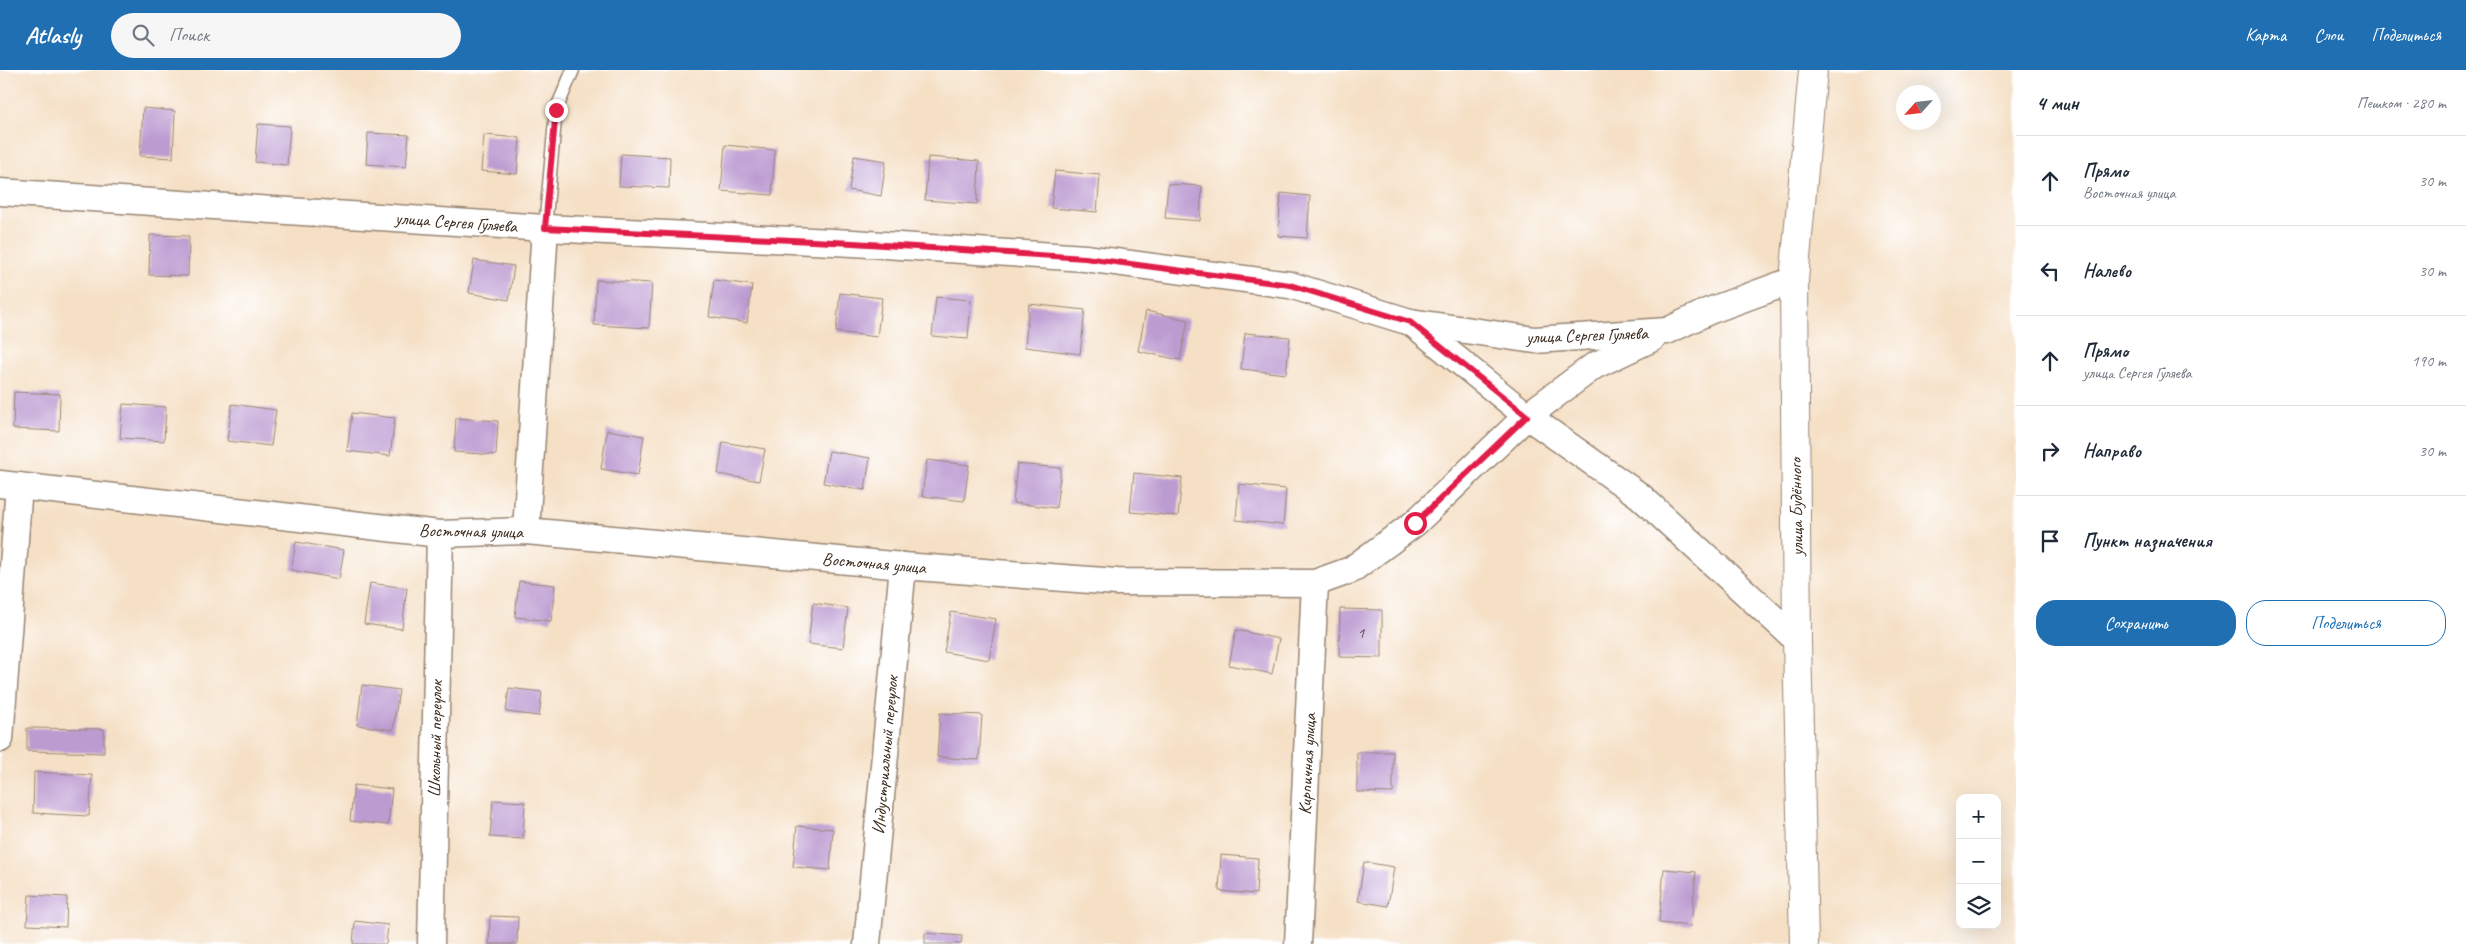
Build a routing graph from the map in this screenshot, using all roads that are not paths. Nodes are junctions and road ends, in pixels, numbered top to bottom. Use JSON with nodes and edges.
{"nodes":[{"id":1,"x":573,"y":70,"type":"edge"},
{"id":2,"x":1813,"y":70,"type":"edge"},
{"id":3,"x":0,"y":192,"type":"edge"},
{"id":4,"x":545,"y":228,"type":"junction"},
{"id":5,"x":1794,"y":280,"type":"junction"},
{"id":6,"x":1410,"y":322,"type":"junction"},
{"id":7,"x":1667,"y":331,"type":"junction"},
{"id":8,"x":1527,"y":416,"type":"junction"},
{"id":9,"x":9,"y":485,"type":"edge"},
{"id":10,"x":526,"y":531,"type":"junction"},
{"id":11,"x":440,"y":534,"type":"junction"},
{"id":12,"x":903,"y":566,"type":"junction"},
{"id":13,"x":1315,"y":583,"type":"junction"},
{"id":14,"x":1797,"y":640,"type":"junction"},
{"id":15,"x":0,"y":739,"type":"edge"},
{"id":16,"x":431,"y":944,"type":"edge"},
{"id":17,"x":868,"y":944,"type":"edge"},
{"id":18,"x":1298,"y":944,"type":"edge"},
{"id":19,"x":1804,"y":944,"type":"edge"}],
"edges":[{"from":1,"to":4,"type":"lane"},
{"from":2,"to":5,"type":"street","name":"улица Будённого"},
{"from":3,"to":4,"type":"street","name":"улица Сергея Гуляева"},
{"from":4,"to":6,"type":"street","name":"улица Сергея Гуляева"},
{"from":4,"to":10,"type":"street"},
{"from":5,"to":7,"type":"street","name":"улица Сергея Гуляева"},
{"from":5,"to":14,"type":"street","name":"улица Будённого"},
{"from":6,"to":7,"type":"street","name":"улица Сергея Гуляева"},
{"from":6,"to":8,"type":"street"},
{"from":7,"to":8,"type":"street","name":"Восточная улица"},
{"from":8,"to":13,"type":"street","name":"Восточная улица"},
{"from":8,"to":14,"type":"street"},
{"from":9,"to":11,"type":"street","name":"Восточная улица"},
{"from":9,"to":15,"type":"street"},
{"from":10,"to":11,"type":"street","name":"Восточная улица"},
{"from":10,"to":12,"type":"street","name":"Восточная улица"},
{"from":11,"to":16,"type":"street","name":"Школьный переулок"},
{"from":12,"to":13,"type":"street","name":"Восточная улица"},
{"from":12,"to":17,"type":"street","name":"Индустриальный переулок"},
{"from":13,"to":18,"type":"street","name":"Кирпичная улица"},
{"from":14,"to":19,"type":"street","name":"улица Будённого"}]}
